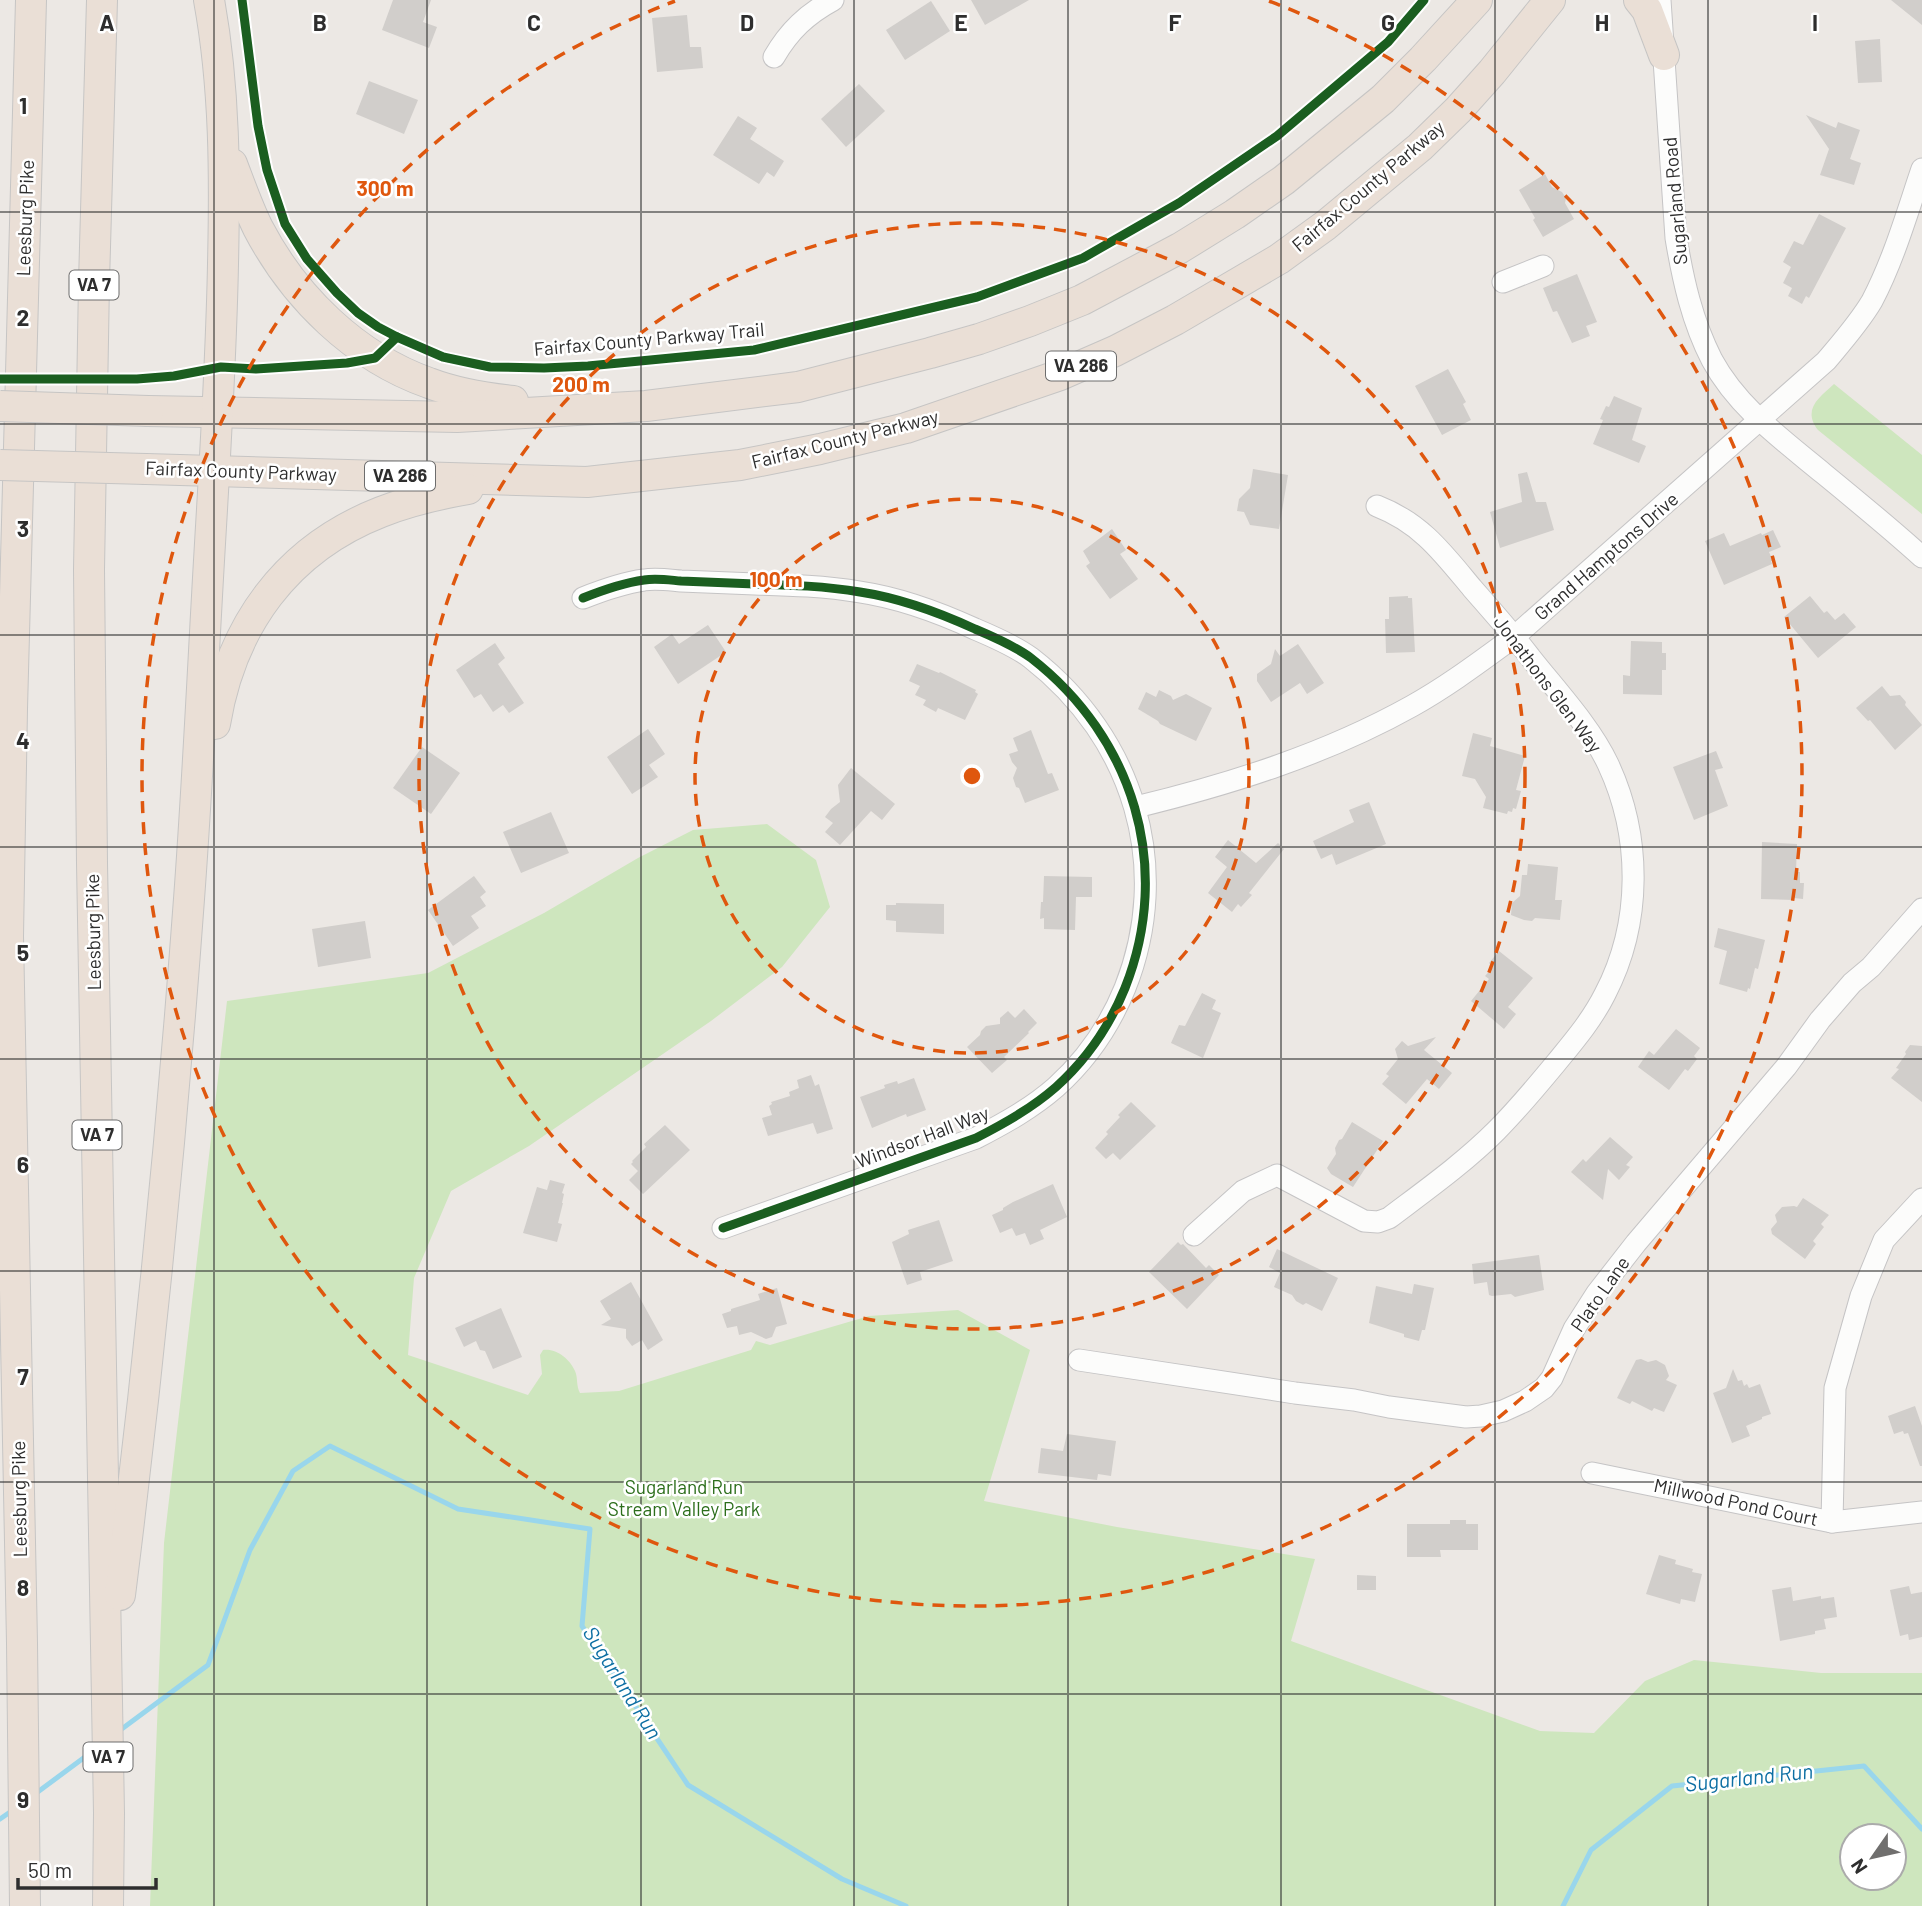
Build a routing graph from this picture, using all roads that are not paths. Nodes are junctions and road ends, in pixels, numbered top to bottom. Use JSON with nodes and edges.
{"nodes":[{"id":1,"x":31,"y":0,"type":"edge"},
{"id":2,"x":102,"y":0,"type":"edge"},
{"id":3,"x":209,"y":0,"type":"edge"},
{"id":4,"x":833,"y":0,"type":"edge"},
{"id":5,"x":1477,"y":0,"type":"edge"},
{"id":6,"x":1550,"y":0,"type":"edge"},
{"id":7,"x":1574,"y":0,"type":"edge"},
{"id":8,"x":1639,"y":0,"type":"edge"},
{"id":9,"x":1660,"y":0,"type":"edge"},
{"id":10,"x":1664,"y":55,"type":"junction"},
{"id":11,"x":775,"y":57,"type":"dead end"},
{"id":12,"x":1492,"y":72,"type":"junction"},
{"id":13,"x":223,"y":125,"type":"junction"},
{"id":14,"x":1922,"y":169,"type":"edge"},
{"id":15,"x":1543,"y":266,"type":"dead end"},
{"id":16,"x":1503,"y":282,"type":"dead end"},
{"id":17,"x":0,"y":406,"type":"edge"},
{"id":18,"x":586,"y":408,"type":"junction"},
{"id":19,"x":218,"y":412,"type":"junction"},
{"id":20,"x":1760,"y":421,"type":"junction"},
{"id":21,"x":0,"y":465,"type":"edge"},
{"id":22,"x":214,"y":471,"type":"junction"},
{"id":23,"x":587,"y":482,"type":"junction"},
{"id":24,"x":1377,"y":506,"type":"dead end"},
{"id":25,"x":1922,"y":557,"type":"edge"},
{"id":26,"x":583,"y":598,"type":"dead end"},
{"id":27,"x":1514,"y":637,"type":"junction"},
{"id":28,"x":1136,"y":807,"type":"junction"},
{"id":29,"x":190,"y":894,"type":"junction"},
{"id":30,"x":1922,"y":909,"type":"edge"},
{"id":31,"x":1922,"y":1199,"type":"edge"},
{"id":32,"x":723,"y":1228,"type":"dead end"},
{"id":33,"x":1194,"y":1235,"type":"dead end"},
{"id":34,"x":0,"y":1344,"type":"edge"},
{"id":35,"x":1079,"y":1360,"type":"dead end"},
{"id":36,"x":1592,"y":1473,"type":"dead end"},
{"id":37,"x":1922,"y":1512,"type":"edge"},
{"id":38,"x":1832,"y":1522,"type":"junction"},
{"id":39,"x":22,"y":1643,"type":"junction"},
{"id":40,"x":107,"y":1700,"type":"junction"},
{"id":41,"x":25,"y":1906,"type":"edge"},
{"id":42,"x":108,"y":1906,"type":"edge"}],
"edges":[{"from":1,"to":39,"type":"highway","name":"Leesburg Pike"},
{"from":2,"to":40,"type":"highway","name":"Leesburg Pike","number":"VA 7"},
{"from":3,"to":13,"type":"highway"},
{"from":4,"to":11,"type":"street"},
{"from":5,"to":18,"type":"highway"},
{"from":6,"to":12,"type":"highway","name":"Fairfax County Parkway","number":"VA 286"},
{"from":7,"to":12,"type":"highway"},
{"from":8,"to":10,"type":"highway"},
{"from":9,"to":10,"type":"street","name":"Sugarland Road"},
{"from":10,"to":20,"type":"street","name":"Sugarland Road"},
{"from":12,"to":23,"type":"highway","name":"Fairfax County Parkway","number":"VA 286"},
{"from":13,"to":18,"type":"highway"},
{"from":13,"to":19,"type":"highway"},
{"from":14,"to":20,"type":"street","name":"Grand Hamptons Drive"},
{"from":15,"to":16,"type":"street"},
{"from":17,"to":19,"type":"highway","bridge":true},
{"from":18,"to":19,"type":"highway"},
{"from":19,"to":22,"type":"highway"},
{"from":20,"to":25,"type":"street","name":"Sugarland Road"},
{"from":20,"to":27,"type":"street","name":"Grand Hamptons Drive"},
{"from":21,"to":22,"type":"highway","name":"Fairfax County Parkway","number":"VA 286","bridge":true},
{"from":22,"to":23,"type":"highway","name":"Fairfax County Parkway","number":"VA 286"},
{"from":22,"to":29,"type":"highway"},
{"from":23,"to":29,"type":"highway"},
{"from":24,"to":27,"type":"street","name":"Jonathons Glen Way"},
{"from":26,"to":28,"type":"street","name":"Windsor Hall Way"},
{"from":27,"to":28,"type":"street","name":"Grand Hamptons Drive"},
{"from":27,"to":33,"type":"street","name":"Jonathons Glen Way"},
{"from":28,"to":32,"type":"street","name":"Windsor Hall Way"},
{"from":29,"to":40,"type":"highway"},
{"from":30,"to":35,"type":"street","name":"Plato Lane"},
{"from":31,"to":38,"type":"street"},
{"from":34,"to":39,"type":"highway"},
{"from":36,"to":38,"type":"street","name":"Millwood Pond Court"},
{"from":37,"to":38,"type":"street","name":"Millwood Pond Court"},
{"from":39,"to":41,"type":"highway","name":"Leesburg Pike"},
{"from":40,"to":42,"type":"highway","name":"Leesburg Pike","number":"VA 7"}]}
